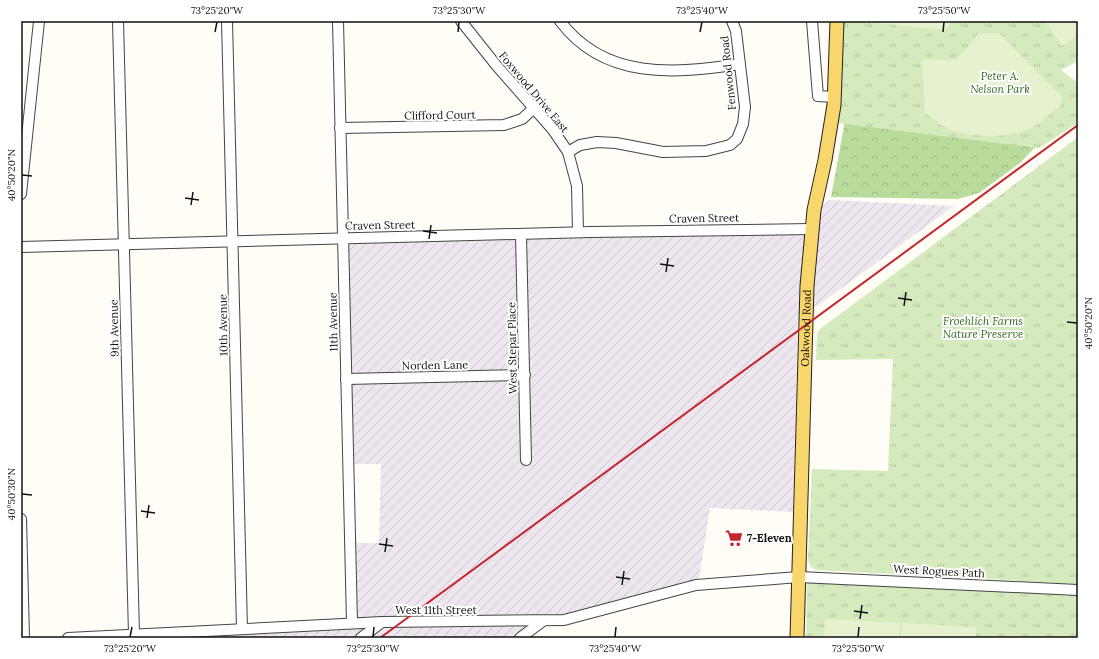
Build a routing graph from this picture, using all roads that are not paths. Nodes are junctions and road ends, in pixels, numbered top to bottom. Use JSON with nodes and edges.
{"nodes":[{"id":1,"x":39,"y":21,"type":"edge"},
{"id":2,"x":118,"y":21,"type":"edge"},
{"id":3,"x":227,"y":21,"type":"edge"},
{"id":4,"x":338,"y":21,"type":"edge"},
{"id":5,"x":461,"y":21,"type":"edge"},
{"id":6,"x":560,"y":21,"type":"edge"},
{"id":7,"x":732,"y":21,"type":"edge"},
{"id":8,"x":812,"y":21,"type":"edge"},
{"id":9,"x":837,"y":21,"type":"edge"},
{"id":10,"x":740,"y":64,"type":"junction"},
{"id":11,"x":834,"y":97,"type":"junction"},
{"id":12,"x":534,"y":108,"type":"junction"},
{"id":13,"x":340,"y":128,"type":"junction"},
{"id":14,"x":568,"y":152,"type":"junction"},
{"id":15,"x":21,"y":194,"type":"edge"},
{"id":16,"x":812,"y":229,"type":"junction"},
{"id":17,"x":578,"y":232,"type":"junction"},
{"id":18,"x":521,"y":235,"type":"junction"},
{"id":19,"x":343,"y":238,"type":"junction"},
{"id":20,"x":234,"y":241,"type":"junction"},
{"id":21,"x":124,"y":244,"type":"junction"},
{"id":22,"x":21,"y":247,"type":"edge"},
{"id":23,"x":525,"y":375,"type":"junction"},
{"id":24,"x":346,"y":379,"type":"junction"},
{"id":25,"x":526,"y":460,"type":"dead end"},
{"id":26,"x":21,"y":519,"type":"edge"},
{"id":27,"x":799,"y":577,"type":"junction"},
{"id":28,"x":1078,"y":590,"type":"edge"},
{"id":29,"x":543,"y":621,"type":"junction"},
{"id":30,"x":382,"y":622,"type":"junction"},
{"id":31,"x":352,"y":623,"type":"junction"},
{"id":32,"x":242,"y":629,"type":"junction"},
{"id":33,"x":134,"y":634,"type":"junction"},
{"id":34,"x":24,"y":638,"type":"edge"},
{"id":35,"x":68,"y":638,"type":"edge"},
{"id":36,"x":361,"y":638,"type":"edge"},
{"id":37,"x":520,"y":638,"type":"edge"},
{"id":38,"x":797,"y":638,"type":"edge"}],
"edges":[{"from":1,"to":15,"type":"street"},
{"from":2,"to":21,"type":"street","name":"9th Avenue"},
{"from":3,"to":20,"type":"street","name":"10th Avenue"},
{"from":4,"to":13,"type":"street","name":"11th Avenue"},
{"from":5,"to":12,"type":"street","name":"Foxwood Drive East"},
{"from":6,"to":10,"type":"street"},
{"from":7,"to":10,"type":"street","name":"Fenwood Road"},
{"from":8,"to":11,"type":"street"},
{"from":9,"to":11,"type":"main road","name":"Oakwood Road"},
{"from":10,"to":14,"type":"street","name":"Fenwood Road"},
{"from":11,"to":16,"type":"main road","name":"Oakwood Road"},
{"from":12,"to":13,"type":"street","name":"Clifford Court"},
{"from":12,"to":14,"type":"street","name":"Foxwood Drive East"},
{"from":13,"to":19,"type":"street","name":"11th Avenue"},
{"from":14,"to":17,"type":"street","name":"Foxwood Drive East"},
{"from":16,"to":17,"type":"street","name":"Craven Street"},
{"from":16,"to":27,"type":"main road","name":"Oakwood Road"},
{"from":17,"to":18,"type":"street","name":"Craven Street"},
{"from":18,"to":19,"type":"street","name":"Craven Street"},
{"from":18,"to":23,"type":"street","name":"West Stepar Place"},
{"from":19,"to":20,"type":"street","name":"Craven Street"},
{"from":19,"to":24,"type":"street","name":"11th Avenue"},
{"from":20,"to":21,"type":"street","name":"Craven Street"},
{"from":20,"to":32,"type":"street","name":"10th Avenue"},
{"from":21,"to":22,"type":"street","name":"Craven Street"},
{"from":21,"to":33,"type":"street","name":"9th Avenue"},
{"from":23,"to":24,"type":"street","name":"Norden Lane"},
{"from":23,"to":25,"type":"street","name":"West Stepar Place"},
{"from":24,"to":31,"type":"street","name":"11th Avenue"},
{"from":26,"to":34,"type":"street"},
{"from":27,"to":28,"type":"street","name":"West Rogues Path"},
{"from":27,"to":29,"type":"street","name":"West 11th Street"},
{"from":27,"to":38,"type":"main road","name":"Oakwood Road"},
{"from":29,"to":30,"type":"street","name":"West 11th Street"},
{"from":29,"to":37,"type":"street"},
{"from":30,"to":31,"type":"street","name":"West 11th Street"},
{"from":30,"to":36,"type":"street"},
{"from":31,"to":32,"type":"street","name":"West 11th Street"},
{"from":32,"to":33,"type":"street","name":"West 11th Street"},
{"from":33,"to":35,"type":"street","name":"West 11th Street"}]}
